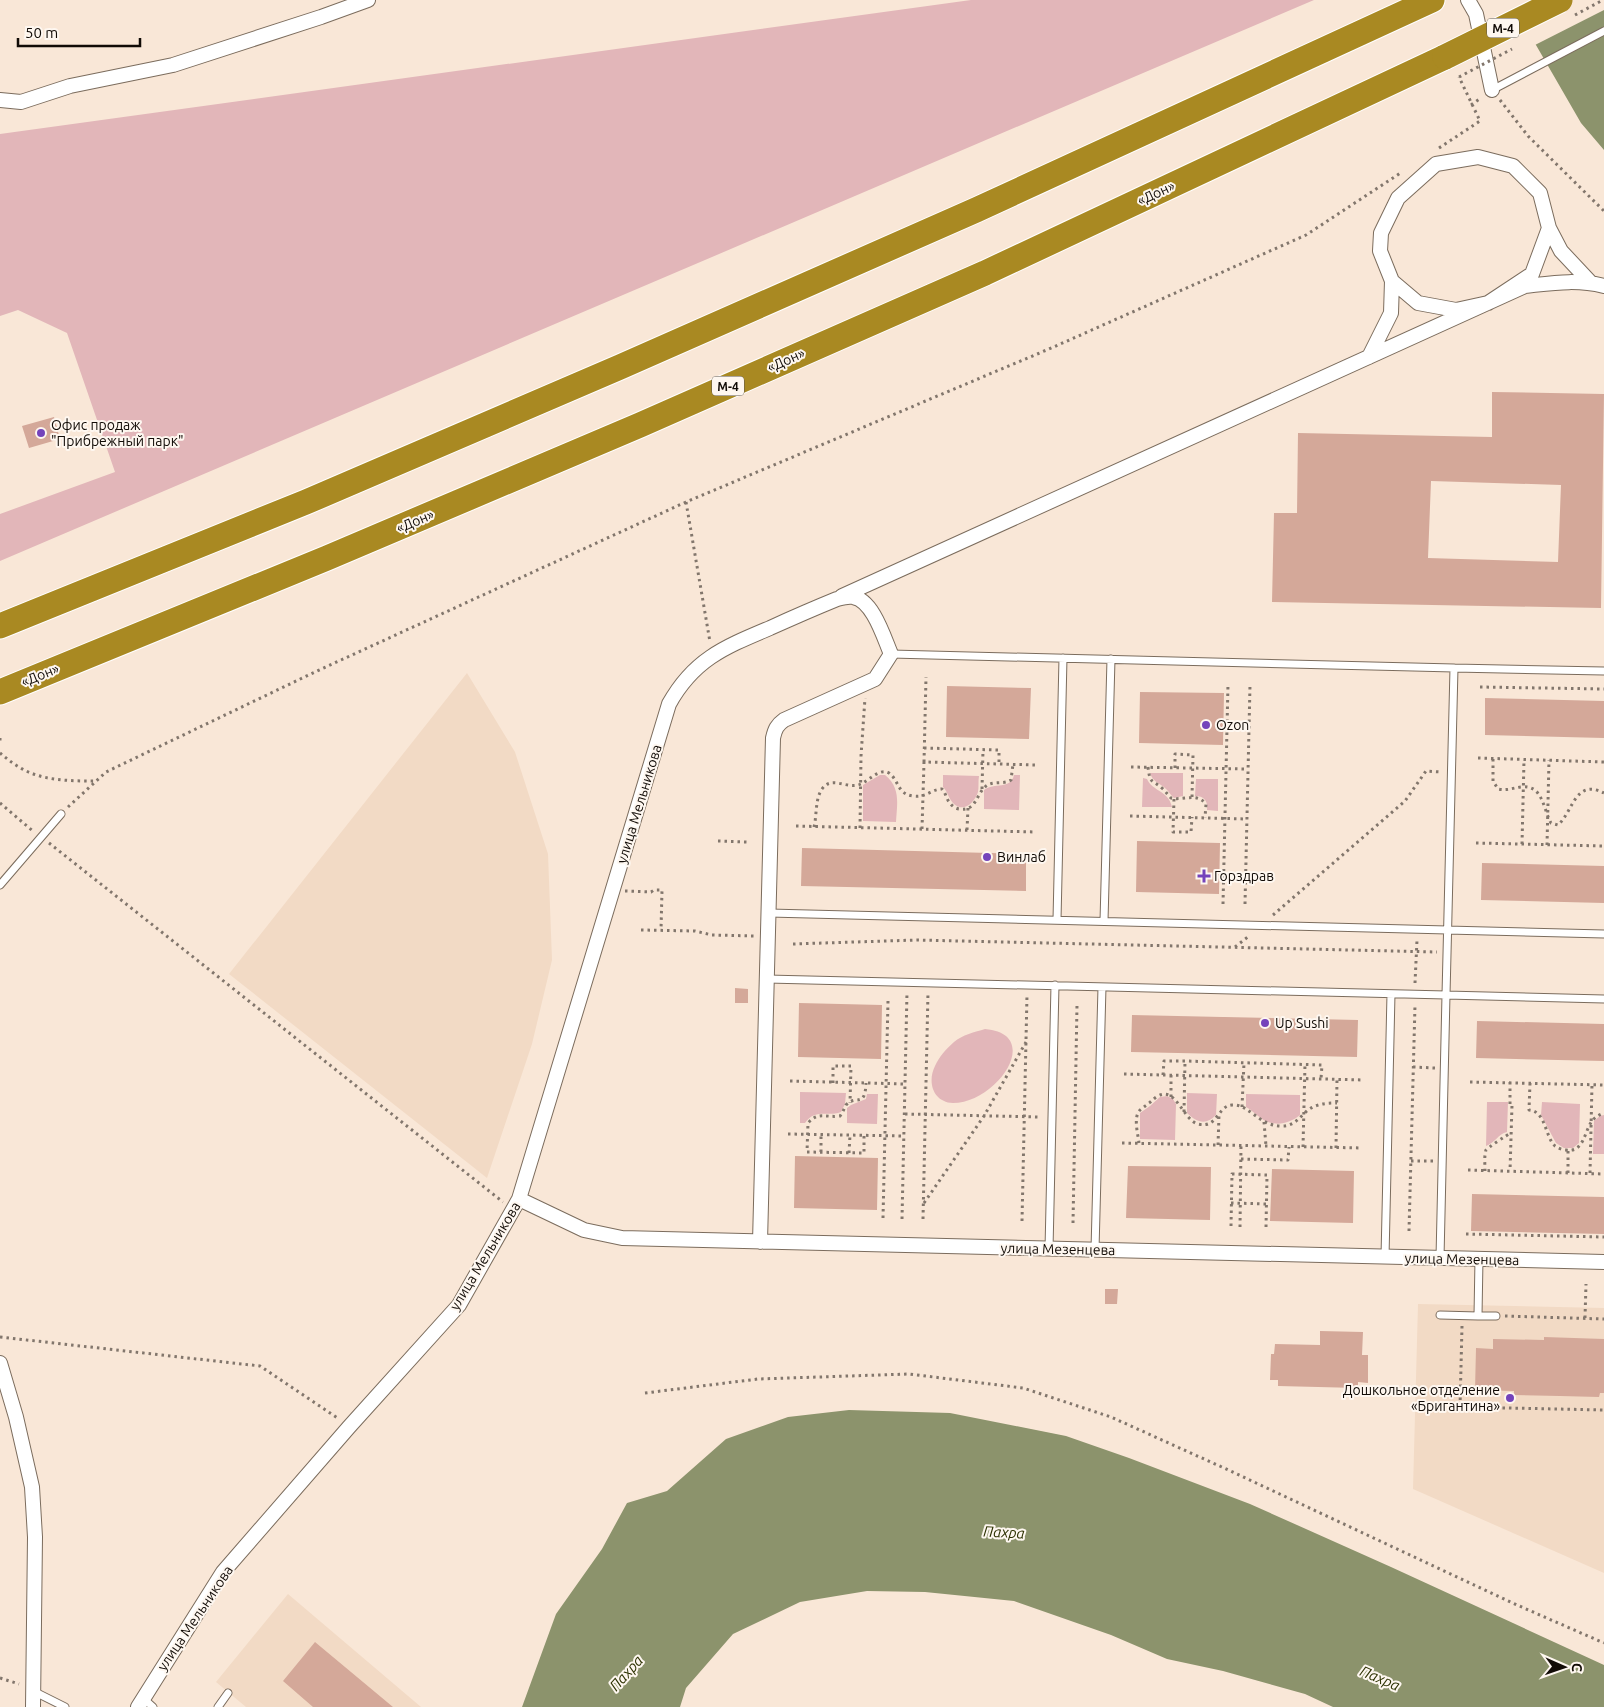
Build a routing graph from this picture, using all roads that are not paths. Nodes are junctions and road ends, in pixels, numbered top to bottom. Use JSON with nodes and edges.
{"nodes":[{"id":1,"x":368,"y":0,"type":"edge"},
{"id":2,"x":1468,"y":0,"type":"edge"},
{"id":3,"x":1560,"y":0,"type":"edge"},
{"id":4,"x":1425,"y":3,"type":"edge"},
{"id":5,"x":1604,"y":31,"type":"edge"},
{"id":6,"x":1492,"y":90,"type":"joint"},
{"id":7,"x":0,"y":100,"type":"edge"},
{"id":8,"x":1549,"y":228,"type":"junction"},
{"id":9,"x":1392,"y":281,"type":"junction"},
{"id":10,"x":1597,"y":285,"type":"edge"},
{"id":11,"x":1488,"y":303,"type":"junction"},
{"id":12,"x":1369,"y":357,"type":"junction"},
{"id":13,"x":837,"y":599,"type":"junction"},
{"id":14,"x":0,"y":626,"type":"edge"},
{"id":15,"x":891,"y":654,"type":"junction"},
{"id":16,"x":1063,"y":658,"type":"junction"},
{"id":17,"x":1111,"y":660,"type":"junction"},
{"id":18,"x":1454,"y":668,"type":"junction"},
{"id":19,"x":1604,"y":671,"type":"edge"},
{"id":20,"x":0,"y":692,"type":"edge"},
{"id":21,"x":60,"y":814,"type":"road end"},
{"id":22,"x":0,"y":885,"type":"edge"},
{"id":23,"x":769,"y":913,"type":"junction"},
{"id":24,"x":1056,"y":920,"type":"junction"},
{"id":25,"x":1104,"y":921,"type":"junction"},
{"id":26,"x":1448,"y":930,"type":"junction"},
{"id":27,"x":1604,"y":934,"type":"edge"},
{"id":28,"x":767,"y":979,"type":"junction"},
{"id":29,"x":1055,"y":985,"type":"junction"},
{"id":30,"x":1102,"y":987,"type":"junction"},
{"id":31,"x":1391,"y":994,"type":"junction"},
{"id":32,"x":1446,"y":995,"type":"junction"},
{"id":33,"x":1604,"y":999,"type":"edge"},
{"id":34,"x":519,"y":1199,"type":"junction"},
{"id":35,"x":760,"y":1242,"type":"junction"},
{"id":36,"x":1049,"y":1249,"type":"junction"},
{"id":37,"x":1095,"y":1250,"type":"junction"},
{"id":38,"x":1384,"y":1257,"type":"junction"},
{"id":39,"x":1440,"y":1258,"type":"junction"},
{"id":40,"x":1480,"y":1259,"type":"junction"},
{"id":41,"x":1604,"y":1262,"type":"edge"},
{"id":42,"x":1440,"y":1315,"type":"dead end"},
{"id":43,"x":1478,"y":1316,"type":"junction"},
{"id":44,"x":1496,"y":1316,"type":"road end"},
{"id":45,"x":0,"y":1363,"type":"edge"},
{"id":46,"x":29,"y":1688,"type":"junction"},
{"id":47,"x":228,"y":1693,"type":"dead end"},
{"id":48,"x":144,"y":1704,"type":"edge"},
{"id":49,"x":33,"y":1707,"type":"edge"},
{"id":50,"x":65,"y":1707,"type":"edge"},
{"id":51,"x":218,"y":1707,"type":"edge"}],
"edges":[{"from":1,"to":7,"type":"street"},
{"from":2,"to":6,"type":"street"},
{"from":3,"to":20,"type":"highway","name":"«Дон»","number":"М-4","bridge":true},
{"from":4,"to":14,"type":"highway"},
{"from":5,"to":6,"type":"lane"},
{"from":8,"to":9,"type":"street"},
{"from":8,"to":10,"type":"street"},
{"from":8,"to":11,"type":"street"},
{"from":9,"to":11,"type":"street"},
{"from":9,"to":12,"type":"street"},
{"from":10,"to":11,"type":"street"},
{"from":11,"to":12,"type":"street"},
{"from":12,"to":13,"type":"street"},
{"from":13,"to":15,"type":"street","name":"улица Мельникова"},
{"from":13,"to":34,"type":"street","name":"улица Мельникова"},
{"from":15,"to":16,"type":"lane"},
{"from":15,"to":23,"type":"street"},
{"from":16,"to":17,"type":"lane"},
{"from":16,"to":24,"type":"lane"},
{"from":17,"to":18,"type":"lane"},
{"from":17,"to":25,"type":"lane"},
{"from":18,"to":19,"type":"lane"},
{"from":18,"to":26,"type":"lane"},
{"from":21,"to":22,"type":"lane"},
{"from":23,"to":24,"type":"lane"},
{"from":23,"to":28,"type":"street"},
{"from":24,"to":25,"type":"lane"},
{"from":25,"to":26,"type":"lane"},
{"from":26,"to":27,"type":"lane"},
{"from":26,"to":32,"type":"lane"},
{"from":28,"to":29,"type":"lane"},
{"from":28,"to":35,"type":"street"},
{"from":29,"to":30,"type":"lane"},
{"from":29,"to":36,"type":"lane"},
{"from":30,"to":31,"type":"lane"},
{"from":30,"to":37,"type":"lane"},
{"from":31,"to":32,"type":"lane"},
{"from":31,"to":38,"type":"lane"},
{"from":32,"to":33,"type":"lane"},
{"from":32,"to":39,"type":"lane"},
{"from":34,"to":35,"type":"street","name":"улица Мезенцева"},
{"from":34,"to":48,"type":"street","name":"улица Мельникова"},
{"from":35,"to":36,"type":"street","name":"улица Мезенцева"},
{"from":36,"to":37,"type":"street","name":"улица Мезенцева"},
{"from":37,"to":38,"type":"street","name":"улица Мезенцева"},
{"from":38,"to":39,"type":"street","name":"улица Мезенцева"},
{"from":39,"to":40,"type":"street","name":"улица Мезенцева"},
{"from":40,"to":41,"type":"street","name":"улица Мезенцева"},
{"from":40,"to":43,"type":"lane"},
{"from":42,"to":43,"type":"lane"},
{"from":43,"to":44,"type":"lane"},
{"from":45,"to":46,"type":"street"},
{"from":46,"to":49,"type":"street"},
{"from":46,"to":50,"type":"lane"},
{"from":47,"to":51,"type":"lane"}]}
